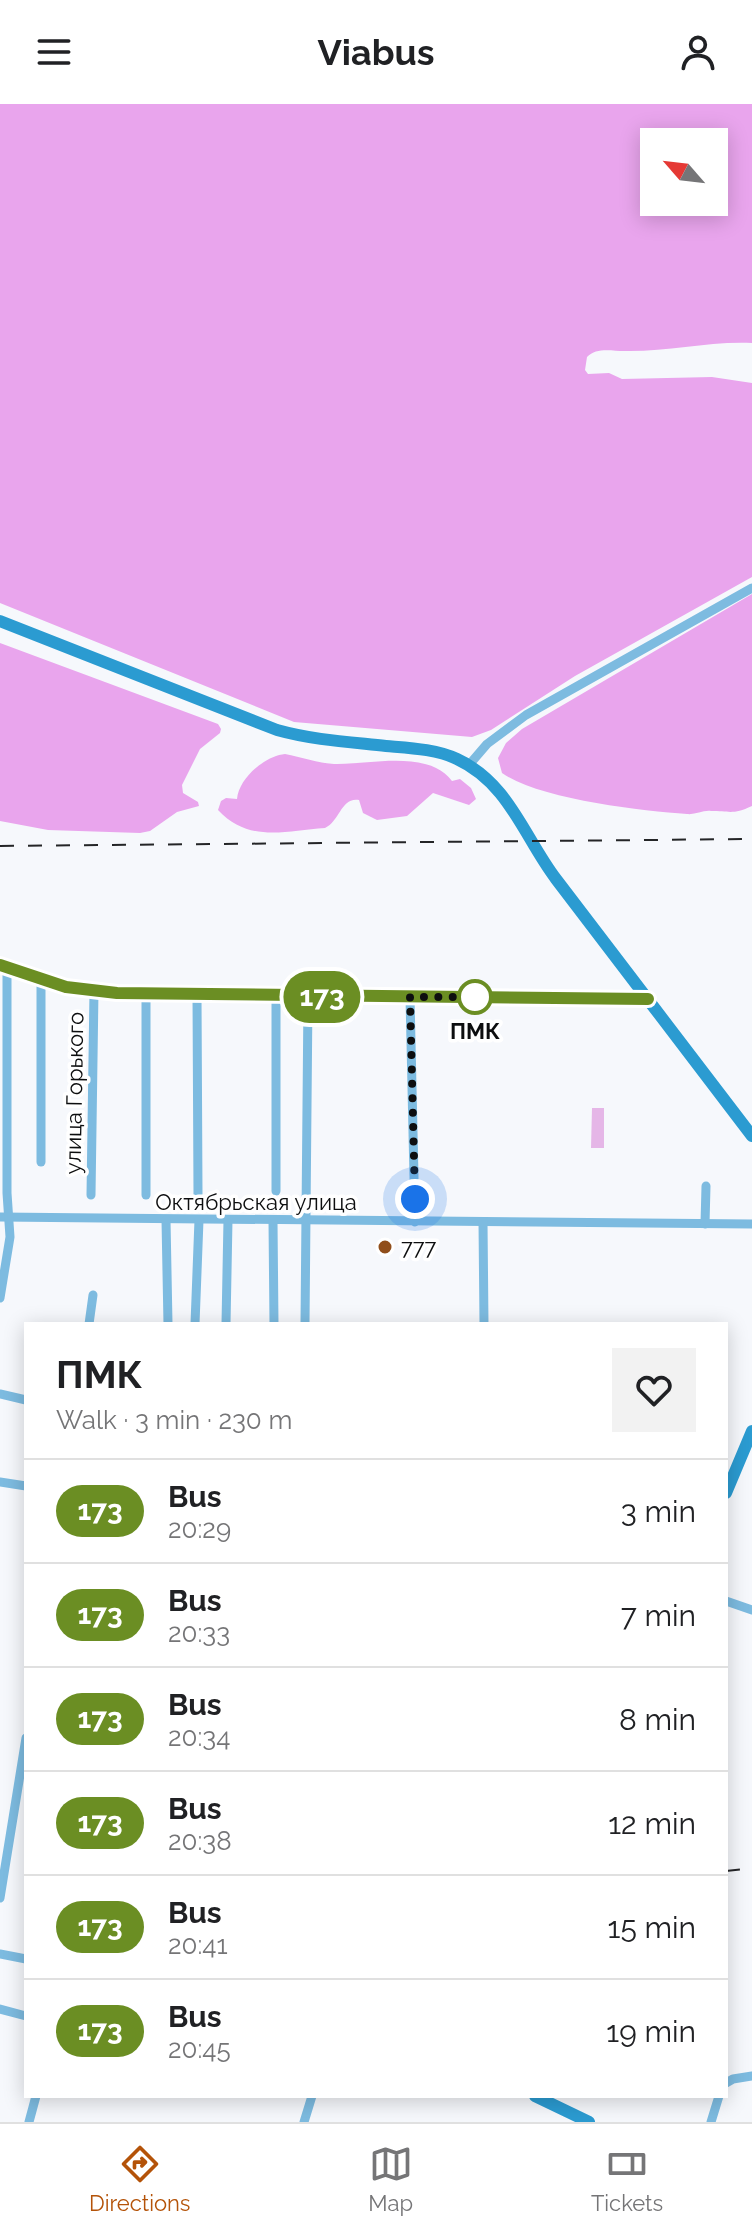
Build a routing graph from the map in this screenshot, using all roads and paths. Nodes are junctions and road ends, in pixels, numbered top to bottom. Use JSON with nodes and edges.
{"nodes":[{"id":1,"x":752,"y":588,"type":"edge"},
{"id":2,"x":0,"y":621,"type":"edge"},
{"id":3,"x":469,"y":765,"type":"junction"},
{"id":4,"x":4,"y":966,"type":"edge"},
{"id":5,"x":41,"y":980,"type":"junction"},
{"id":6,"x":94,"y":991,"type":"junction"},
{"id":7,"x":146,"y":994,"type":"junction"},
{"id":8,"x":197,"y":995,"type":"junction"},
{"id":9,"x":276,"y":996,"type":"junction"},
{"id":10,"x":308,"y":997,"type":"junction"},
{"id":11,"x":410,"y":997,"type":"junction"},
{"id":12,"x":648,"y":999,"type":"junction"},
{"id":13,"x":752,"y":1136,"type":"edge"},
{"id":14,"x":41,"y":1162,"type":"dead end"},
{"id":15,"x":706,"y":1186,"type":"dead end"},
{"id":16,"x":276,"y":1191,"type":"dead end"},
{"id":17,"x":198,"y":1194,"type":"dead end"},
{"id":18,"x":91,"y":1195,"type":"dead end"},
{"id":19,"x":146,"y":1195,"type":"dead end"},
{"id":20,"x":5,"y":1217,"type":"edge"},
{"id":21,"x":166,"y":1220,"type":"junction"},
{"id":22,"x":199,"y":1220,"type":"junction"},
{"id":23,"x":228,"y":1220,"type":"junction"},
{"id":24,"x":273,"y":1221,"type":"junction"},
{"id":25,"x":307,"y":1221,"type":"junction"},
{"id":26,"x":415,"y":1222,"type":"junction"},
{"id":27,"x":483,"y":1222,"type":"junction"},
{"id":28,"x":705,"y":1224,"type":"junction"},
{"id":29,"x":752,"y":1224,"type":"edge"},
{"id":30,"x":93,"y":1295,"type":"dead end"},
{"id":31,"x":0,"y":1298,"type":"edge"},
{"id":32,"x":89,"y":1322,"type":"edge"},
{"id":33,"x":168,"y":1322,"type":"edge"},
{"id":34,"x":195,"y":1322,"type":"edge"},
{"id":35,"x":226,"y":1322,"type":"edge"},
{"id":36,"x":274,"y":1322,"type":"edge"},
{"id":37,"x":305,"y":1322,"type":"edge"},
{"id":38,"x":484,"y":1322,"type":"edge"},
{"id":39,"x":0,"y":1394,"type":"edge"},
{"id":40,"x":24,"y":1400,"type":"edge"},
{"id":41,"x":752,"y":1431,"type":"edge"},
{"id":42,"x":0,"y":1482,"type":"edge"},
{"id":43,"x":24,"y":1486,"type":"edge"},
{"id":44,"x":728,"y":1488,"type":"edge"},
{"id":45,"x":728,"y":1602,"type":"edge"},
{"id":46,"x":752,"y":1610,"type":"edge"},
{"id":47,"x":24,"y":1750,"type":"edge"},
{"id":48,"x":0,"y":1898,"type":"edge"},
{"id":49,"x":0,"y":1954,"type":"edge"},
{"id":50,"x":24,"y":1959,"type":"edge"},
{"id":51,"x":0,"y":2009,"type":"edge"},
{"id":52,"x":24,"y":2015,"type":"edge"},
{"id":53,"x":752,"y":2076,"type":"edge"},
{"id":54,"x":728,"y":2082,"type":"edge"},
{"id":55,"x":35,"y":2098,"type":"edge"},
{"id":56,"x":311,"y":2098,"type":"edge"},
{"id":57,"x":718,"y":2098,"type":"edge"},
{"id":58,"x":553,"y":2100,"type":"edge"},
{"id":59,"x":29,"y":2122,"type":"edge"},
{"id":60,"x":304,"y":2122,"type":"edge"},
{"id":61,"x":589,"y":2122,"type":"edge"},
{"id":62,"x":711,"y":2122,"type":"edge"}],
"edges":[{"from":1,"to":3,"type":"street"},
{"from":2,"to":3,"type":"main road"},
{"from":3,"to":12,"type":"main road"},
{"from":4,"to":5,"type":"main road"},
{"from":4,"to":20,"type":"street"},
{"from":5,"to":6,"type":"main road"},
{"from":5,"to":14,"type":"street"},
{"from":6,"to":7,"type":"main road"},
{"from":6,"to":18,"type":"street","name":"улица Горького"},
{"from":7,"to":8,"type":"main road"},
{"from":7,"to":19,"type":"street"},
{"from":8,"to":9,"type":"main road"},
{"from":8,"to":17,"type":"street"},
{"from":9,"to":10,"type":"main road"},
{"from":9,"to":16,"type":"street"},
{"from":10,"to":11,"type":"main road"},
{"from":10,"to":25,"type":"street"},
{"from":11,"to":12,"type":"main road"},
{"from":11,"to":26,"type":"street"},
{"from":12,"to":13,"type":"main road"},
{"from":15,"to":28,"type":"street"},
{"from":20,"to":21,"type":"street","name":"Октябрьская улица"},
{"from":20,"to":31,"type":"street"},
{"from":21,"to":22,"type":"street","name":"Октябрьская улица"},
{"from":21,"to":33,"type":"street"},
{"from":22,"to":23,"type":"street","name":"Октябрьская улица"},
{"from":22,"to":34,"type":"street"},
{"from":23,"to":24,"type":"street","name":"Октябрьская улица"},
{"from":23,"to":35,"type":"street"},
{"from":24,"to":25,"type":"street","name":"Октябрьская улица"},
{"from":24,"to":36,"type":"street"},
{"from":25,"to":26,"type":"street","name":"Октябрьская улица"},
{"from":25,"to":37,"type":"street"},
{"from":26,"to":27,"type":"street","name":"Октябрьская улица"},
{"from":27,"to":28,"type":"street","name":"Октябрьская улица"},
{"from":27,"to":38,"type":"street"},
{"from":28,"to":29,"type":"street","name":"Октябрьская улица"},
{"from":30,"to":32,"type":"street"},
{"from":39,"to":40,"type":"street"},
{"from":41,"to":44,"type":"main road"},
{"from":42,"to":43,"type":"street"},
{"from":45,"to":46,"type":"street"},
{"from":47,"to":48,"type":"street"},
{"from":49,"to":50,"type":"street"},
{"from":51,"to":52,"type":"street"},
{"from":53,"to":54,"type":"street"},
{"from":55,"to":59,"type":"street"},
{"from":56,"to":60,"type":"street"},
{"from":57,"to":62,"type":"street"},
{"from":58,"to":61,"type":"main road"}]}
